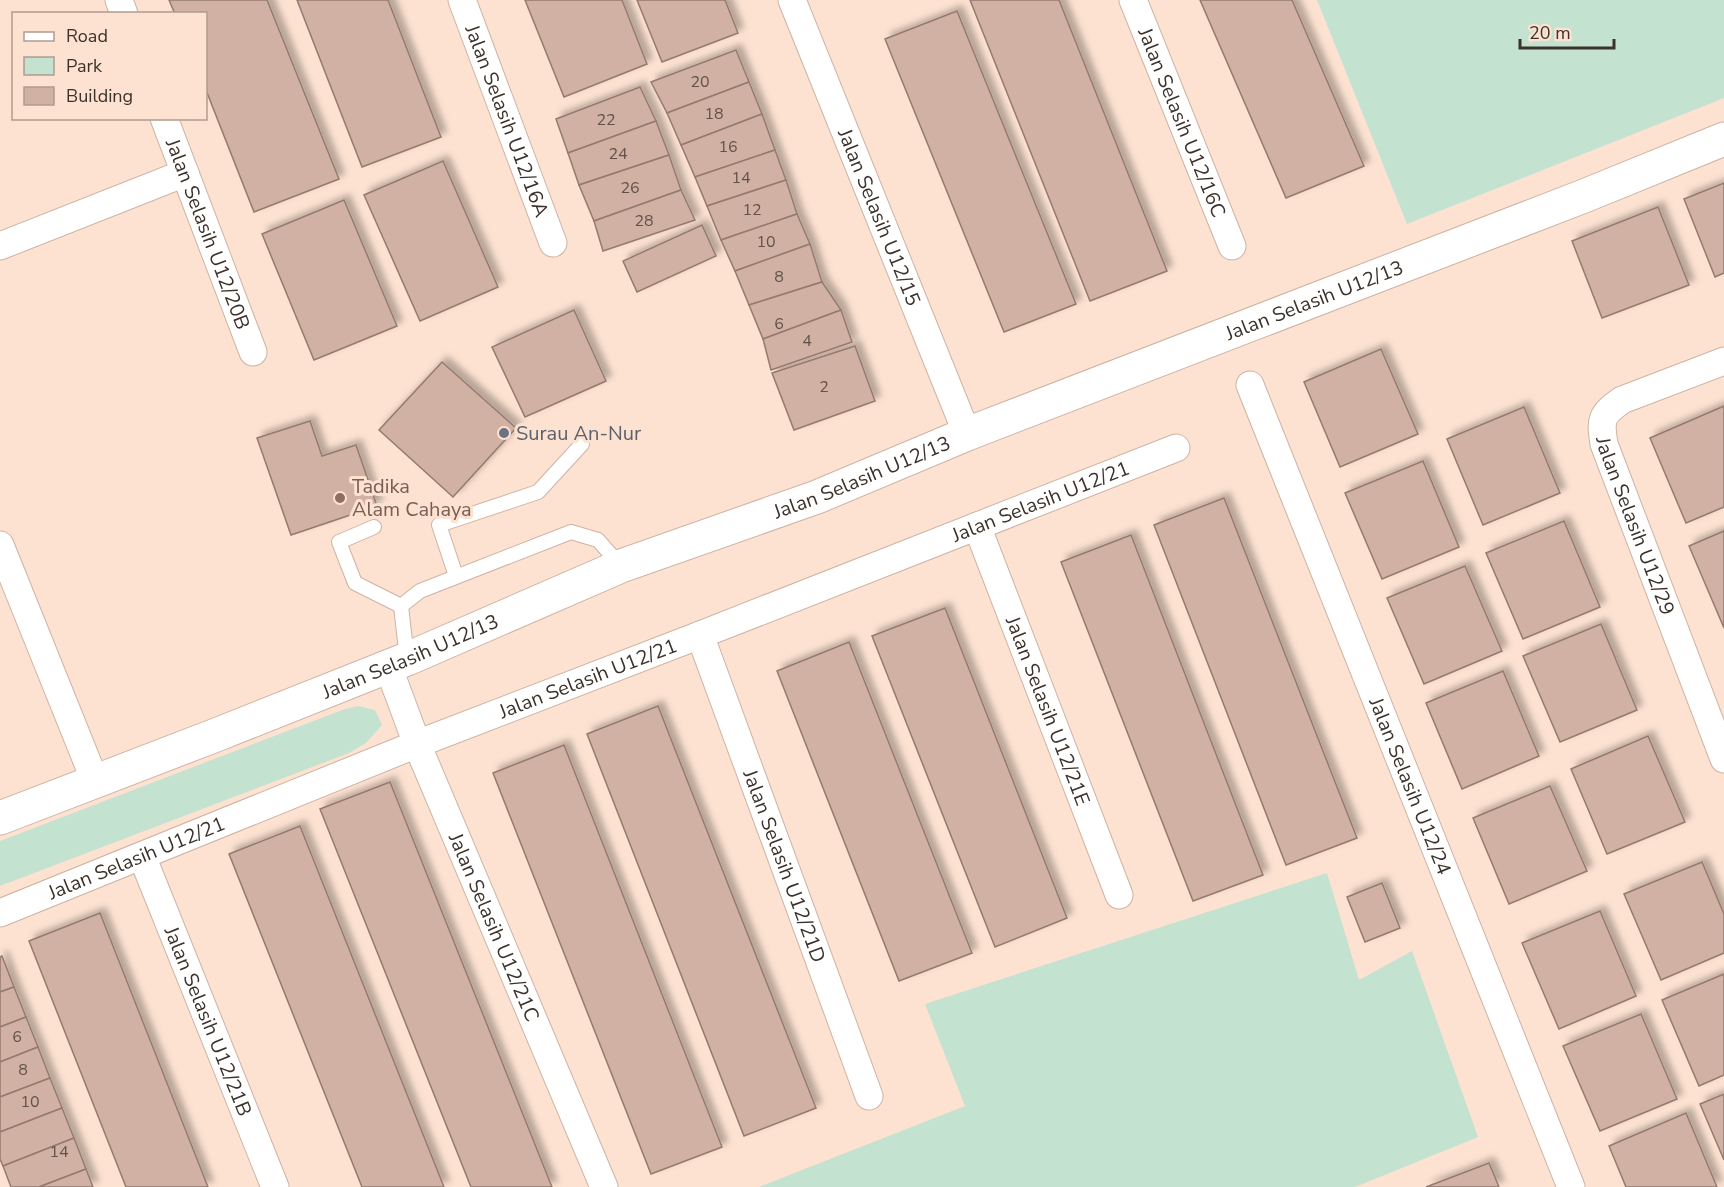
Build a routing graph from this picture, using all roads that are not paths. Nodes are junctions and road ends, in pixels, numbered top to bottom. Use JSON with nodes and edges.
{"nodes":[{"id":1,"x":462,"y":0,"type":"edge"},
{"id":2,"x":792,"y":0,"type":"edge"},
{"id":3,"x":1133,"y":0,"type":"edge"},
{"id":4,"x":165,"y":120,"type":"edge"},
{"id":5,"x":1724,"y":139,"type":"edge"},
{"id":6,"x":185,"y":173,"type":"junction"},
{"id":7,"x":553,"y":243,"type":"dead end"},
{"id":8,"x":0,"y":246,"type":"edge"},
{"id":9,"x":1233,"y":246,"type":"dead end"},
{"id":10,"x":253,"y":352,"type":"dead end"},
{"id":11,"x":1724,"y":361,"type":"edge"},
{"id":12,"x":1250,"y":385,"type":"dead end"},
{"id":13,"x":967,"y":434,"type":"junction"},
{"id":14,"x":582,"y":444,"type":"dead end"},
{"id":15,"x":1176,"y":448,"type":"dead end"},
{"id":16,"x":977,"y":526,"type":"junction"},
{"id":17,"x":374,"y":527,"type":"dead end"},
{"id":18,"x":0,"y":545,"type":"edge"},
{"id":19,"x":621,"y":566,"type":"junction"},
{"id":20,"x":456,"y":576,"type":"junction"},
{"id":21,"x":401,"y":606,"type":"junction"},
{"id":22,"x":700,"y":635,"type":"junction"},
{"id":23,"x":398,"y":662,"type":"junction"},
{"id":24,"x":417,"y":744,"type":"junction"},
{"id":25,"x":1724,"y":759,"type":"edge"},
{"id":26,"x":95,"y":781,"type":"junction"},
{"id":27,"x":0,"y":818,"type":"edge"},
{"id":28,"x":142,"y":856,"type":"junction"},
{"id":29,"x":1119,"y":896,"type":"dead end"},
{"id":30,"x":0,"y":913,"type":"edge"},
{"id":31,"x":869,"y":1096,"type":"dead end"},
{"id":32,"x":275,"y":1187,"type":"edge"},
{"id":33,"x":604,"y":1187,"type":"edge"},
{"id":34,"x":1570,"y":1187,"type":"edge"}],
"edges":[{"from":1,"to":7,"type":"street","name":"Jalan Selasih U12/16A"},
{"from":2,"to":13,"type":"street","name":"Jalan Selasih U12/15"},
{"from":3,"to":9,"type":"street","name":"Jalan Selasih U12/16C"},
{"from":4,"to":6,"type":"street","name":"Jalan Selasih U12/20B"},
{"from":5,"to":13,"type":"street","name":"Jalan Selasih U12/13"},
{"from":6,"to":8,"type":"street"},
{"from":6,"to":10,"type":"street","name":"Jalan Selasih U12/20B"},
{"from":11,"to":25,"type":"street","name":"Jalan Selasih U12/29"},
{"from":12,"to":34,"type":"street","name":"Jalan Selasih U12/24"},
{"from":13,"to":19,"type":"street","name":"Jalan Selasih U12/13"},
{"from":14,"to":20,"type":"lane"},
{"from":15,"to":16,"type":"street","name":"Jalan Selasih U12/21"},
{"from":16,"to":22,"type":"street","name":"Jalan Selasih U12/21"},
{"from":16,"to":29,"type":"street","name":"Jalan Selasih U12/21E"},
{"from":17,"to":21,"type":"lane"},
{"from":18,"to":26,"type":"street"},
{"from":19,"to":20,"type":"lane"},
{"from":19,"to":23,"type":"street","name":"Jalan Selasih U12/13"},
{"from":20,"to":21,"type":"lane"},
{"from":21,"to":23,"type":"lane"},
{"from":22,"to":24,"type":"street","name":"Jalan Selasih U12/21"},
{"from":22,"to":31,"type":"street","name":"Jalan Selasih U12/21D"},
{"from":23,"to":24,"type":"street","name":"Jalan Selasih U12/21C"},
{"from":23,"to":26,"type":"street","name":"Jalan Selasih U12/13"},
{"from":24,"to":28,"type":"street","name":"Jalan Selasih U12/21"},
{"from":24,"to":33,"type":"street","name":"Jalan Selasih U12/21C"},
{"from":26,"to":27,"type":"street","name":"Jalan Selasih U12/13"},
{"from":28,"to":30,"type":"street","name":"Jalan Selasih U12/21"},
{"from":28,"to":32,"type":"street","name":"Jalan Selasih U12/21B"}]}
